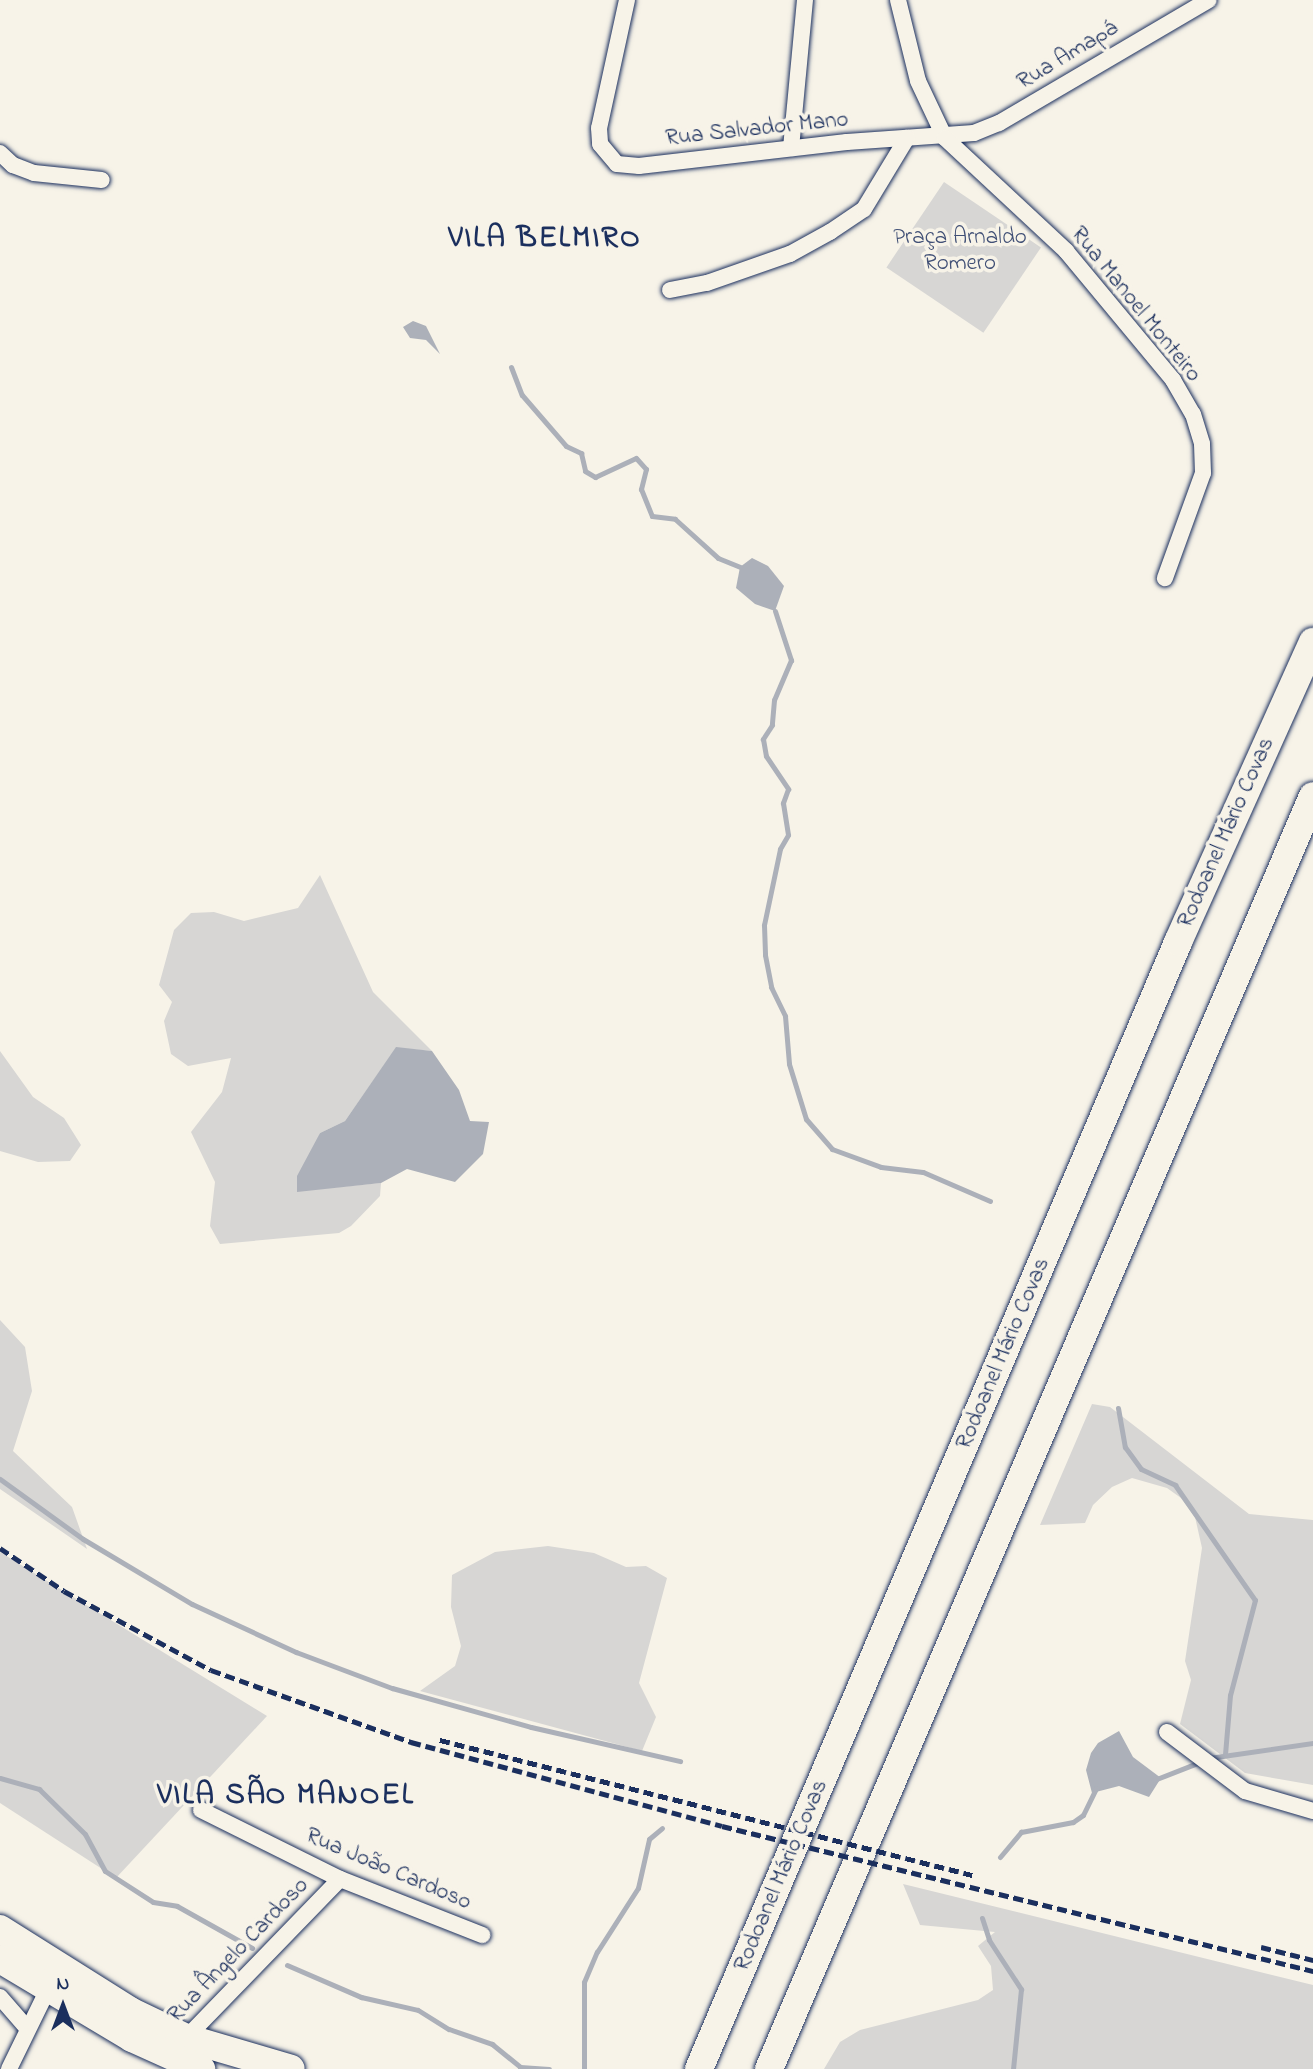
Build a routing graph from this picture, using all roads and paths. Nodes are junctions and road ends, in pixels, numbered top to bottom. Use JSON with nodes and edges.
{"nodes":[{"id":1,"x":627,"y":0,"type":"edge"},
{"id":2,"x":805,"y":0,"type":"edge"},
{"id":3,"x":898,"y":0,"type":"edge"},
{"id":4,"x":1209,"y":0,"type":"edge"},
{"id":5,"x":907,"y":138,"type":"junction"},
{"id":6,"x":945,"y":138,"type":"junction"},
{"id":7,"x":791,"y":148,"type":"junction"},
{"id":8,"x":0,"y":153,"type":"edge"},
{"id":9,"x":102,"y":180,"type":"dead end"},
{"id":10,"x":670,"y":290,"type":"dead end"},
{"id":11,"x":1165,"y":578,"type":"dead end"},
{"id":12,"x":1313,"y":642,"type":"edge"},
{"id":13,"x":1313,"y":796,"type":"edge"},
{"id":14,"x":1167,"y":1732,"type":"dead end"},
{"id":15,"x":201,"y":1810,"type":"dead end"},
{"id":16,"x":1313,"y":1811,"type":"edge"},
{"id":17,"x":341,"y":1878,"type":"junction"},
{"id":18,"x":0,"y":1929,"type":"edge"},
{"id":19,"x":482,"y":1935,"type":"dead end"},
{"id":20,"x":0,"y":1959,"type":"edge"},
{"id":21,"x":54,"y":1979,"type":"junction"},
{"id":22,"x":0,"y":1997,"type":"edge"},
{"id":23,"x":27,"y":2028,"type":"junction"},
{"id":24,"x":178,"y":2047,"type":"junction"},
{"id":25,"x":9,"y":2069,"type":"edge"},
{"id":26,"x":201,"y":2069,"type":"edge"},
{"id":27,"x":291,"y":2069,"type":"edge"},
{"id":28,"x":699,"y":2069,"type":"edge"},
{"id":29,"x":769,"y":2069,"type":"edge"}],
"edges":[{"from":1,"to":7,"type":"street","name":"Rua Salvador Mano"},
{"from":2,"to":7,"type":"street"},
{"from":3,"to":6,"type":"street"},
{"from":4,"to":6,"type":"street","name":"Rua Amapá"},
{"from":5,"to":6,"type":"street","name":"Rua Salvador Mano"},
{"from":5,"to":7,"type":"street","name":"Rua Salvador Mano"},
{"from":5,"to":10,"type":"street"},
{"from":6,"to":11,"type":"street","name":"Rua Manoel Monteiro"},
{"from":8,"to":9,"type":"street"},
{"from":12,"to":28,"type":"highway","name":"Rodoanel Mário Covas"},
{"from":13,"to":29,"type":"highway"},
{"from":14,"to":16,"type":"street"},
{"from":15,"to":17,"type":"street","name":"Rua João Cardoso"},
{"from":17,"to":19,"type":"street","name":"Rua João Cardoso"},
{"from":17,"to":24,"type":"street","name":"Rua Ângelo Cardoso"},
{"from":18,"to":21,"type":"highway"},
{"from":20,"to":21,"type":"highway"},
{"from":21,"to":23,"type":"street"},
{"from":21,"to":24,"type":"highway"},
{"from":22,"to":23,"type":"street"},
{"from":23,"to":25,"type":"street"},
{"from":24,"to":26,"type":"highway"},
{"from":24,"to":27,"type":"highway"}]}
